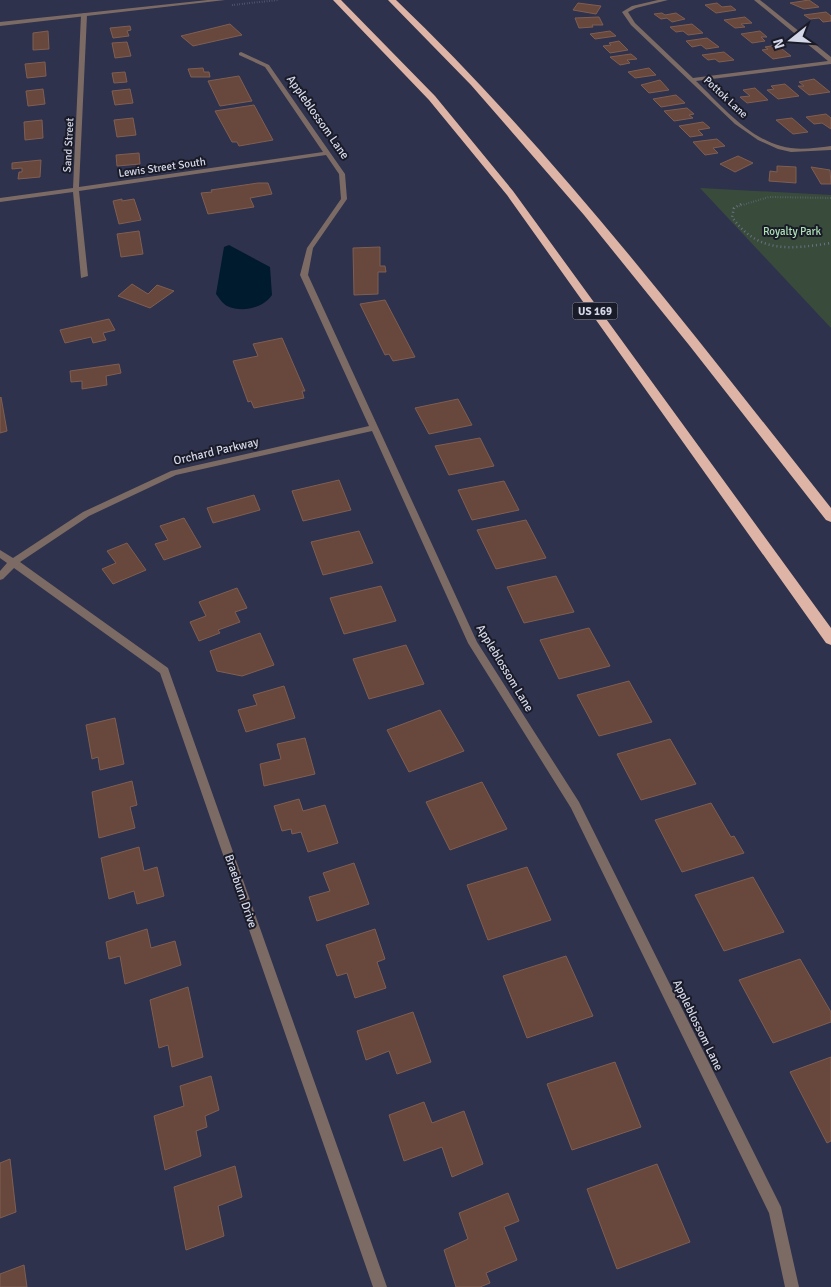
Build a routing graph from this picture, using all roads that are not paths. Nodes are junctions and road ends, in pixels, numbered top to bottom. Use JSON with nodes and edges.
{"nodes":[{"id":1,"x":222,"y":0,"type":"edge"},
{"id":2,"x":337,"y":0,"type":"edge"},
{"id":3,"x":392,"y":0,"type":"edge"},
{"id":4,"x":665,"y":0,"type":"edge"},
{"id":5,"x":757,"y":0,"type":"edge"},
{"id":6,"x":84,"y":16,"type":"junction"},
{"id":7,"x":0,"y":24,"type":"edge"},
{"id":8,"x":241,"y":54,"type":"dead end"},
{"id":9,"x":831,"y":61,"type":"edge"},
{"id":10,"x":692,"y":80,"type":"junction"},
{"id":11,"x":831,"y":148,"type":"edge"},
{"id":12,"x":328,"y":153,"type":"junction"},
{"id":13,"x":76,"y":189,"type":"junction"},
{"id":14,"x":0,"y":200,"type":"edge"},
{"id":15,"x":84,"y":276,"type":"dead end"},
{"id":16,"x":374,"y":428,"type":"junction"},
{"id":17,"x":831,"y":517,"type":"edge"},
{"id":18,"x":0,"y":553,"type":"edge"},
{"id":19,"x":13,"y":562,"type":"junction"},
{"id":20,"x":0,"y":577,"type":"edge"},
{"id":21,"x":831,"y":639,"type":"edge"},
{"id":22,"x":380,"y":1287,"type":"edge"},
{"id":23,"x":792,"y":1287,"type":"edge"}],
"edges":[{"from":1,"to":6,"type":"street"},
{"from":2,"to":21,"type":"highway","number":"US 169"},
{"from":3,"to":17,"type":"highway"},
{"from":4,"to":10,"type":"street","name":"Pottok Lane"},
{"from":5,"to":9,"type":"street"},
{"from":6,"to":7,"type":"street"},
{"from":6,"to":13,"type":"street","name":"Sand Street"},
{"from":8,"to":12,"type":"street","name":"Appleblossom Lane"},
{"from":9,"to":10,"type":"street"},
{"from":10,"to":11,"type":"street","name":"Pottok Lane"},
{"from":12,"to":13,"type":"street","name":"Lewis Street South"},
{"from":12,"to":16,"type":"street","name":"Appleblossom Lane"},
{"from":13,"to":14,"type":"street","name":"Lewis Street South"},
{"from":13,"to":15,"type":"street","name":"Sand Street"},
{"from":16,"to":19,"type":"street","name":"Orchard Parkway"},
{"from":16,"to":23,"type":"street","name":"Appleblossom Lane"},
{"from":18,"to":19,"type":"street","name":"Braeburn Drive"},
{"from":19,"to":20,"type":"street","name":"Orchard Parkway"},
{"from":19,"to":22,"type":"street","name":"Braeburn Drive"}]}
